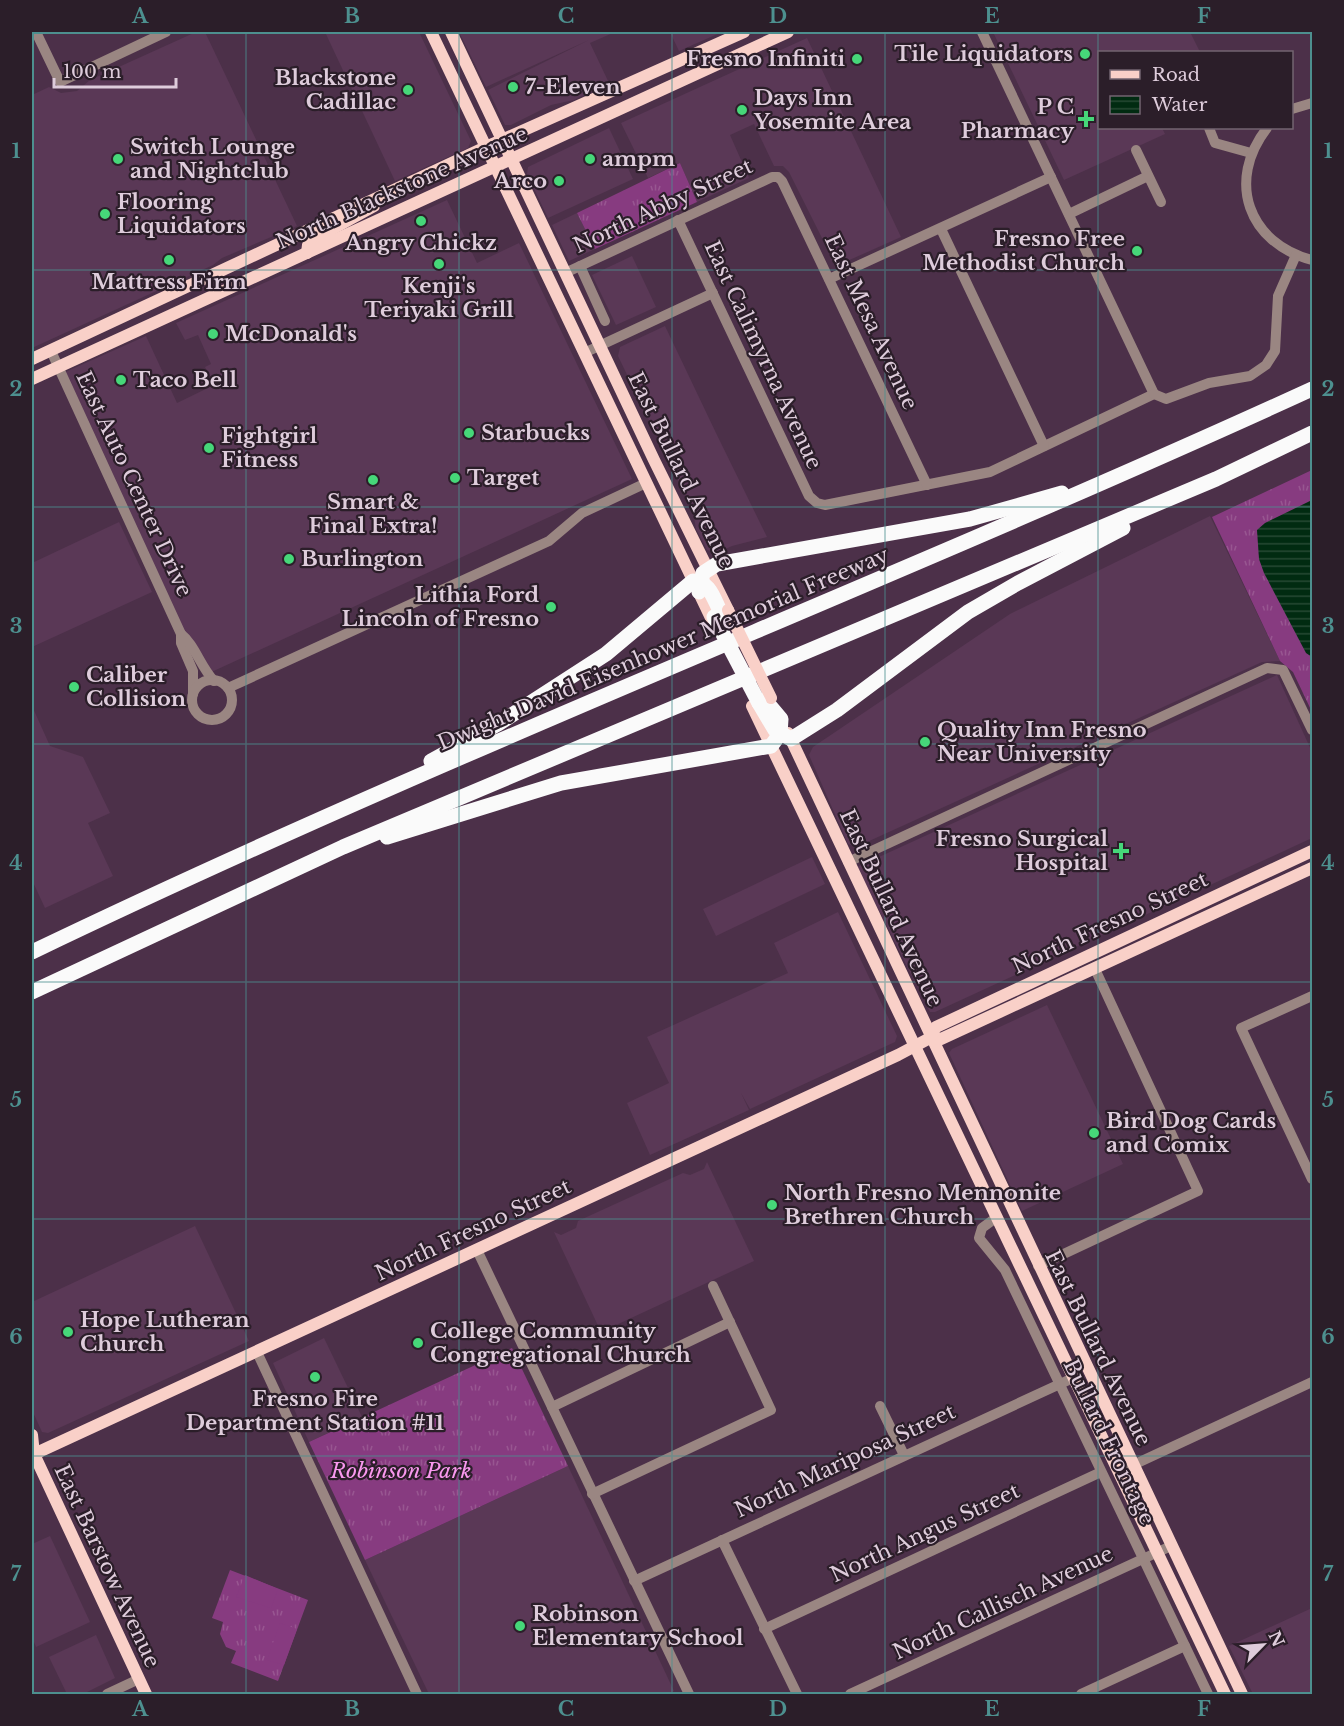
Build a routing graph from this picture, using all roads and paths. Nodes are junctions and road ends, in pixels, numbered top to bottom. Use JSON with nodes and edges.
{"nodes":[{"id":1,"x":36,"y":32,"type":"edge"},
{"id":2,"x":166,"y":32,"type":"edge"},
{"id":3,"x":431,"y":32,"type":"edge"},
{"id":4,"x":441,"y":32,"type":"edge"},
{"id":5,"x":744,"y":32,"type":"edge"},
{"id":6,"x":788,"y":32,"type":"edge"},
{"id":7,"x":982,"y":32,"type":"edge"},
{"id":8,"x":453,"y":35,"type":"edge"},
{"id":9,"x":1312,"y":103,"type":"edge"},
{"id":10,"x":1293,"y":109,"type":"edge"},
{"id":11,"x":1209,"y":129,"type":"edge"},
{"id":12,"x":1266,"y":129,"type":"edge"},
{"id":13,"x":503,"y":140,"type":"junction"},
{"id":14,"x":486,"y":147,"type":"junction"},
{"id":15,"x":1136,"y":150,"type":"dead end"},
{"id":16,"x":1251,"y":153,"type":"junction"},
{"id":17,"x":512,"y":160,"type":"junction"},
{"id":18,"x":496,"y":167,"type":"junction"},
{"id":19,"x":1148,"y":176,"type":"junction"},
{"id":20,"x":778,"y":177,"type":"joint"},
{"id":21,"x":1051,"y":177,"type":"junction"},
{"id":22,"x":404,"y":185,"type":"junction"},
{"id":23,"x":1161,"y":202,"type":"dead end"},
{"id":24,"x":1069,"y":214,"type":"junction"},
{"id":25,"x":678,"y":220,"type":"junction"},
{"id":26,"x":941,"y":229,"type":"junction"},
{"id":27,"x":290,"y":240,"type":"junction"},
{"id":28,"x":307,"y":253,"type":"junction"},
{"id":29,"x":1296,"y":255,"type":"junction"},
{"id":30,"x":1312,"y":260,"type":"edge"},
{"id":31,"x":580,"y":266,"type":"junction"},
{"id":32,"x":565,"y":273,"type":"junction"},
{"id":33,"x":829,"y":279,"type":"junction"},
{"id":34,"x":232,"y":287,"type":"junction"},
{"id":35,"x":713,"y":293,"type":"junction"},
{"id":36,"x":605,"y":321,"type":"dead end"},
{"id":37,"x":599,"y":346,"type":"junction"},
{"id":38,"x":51,"y":351,"type":"junction"},
{"id":39,"x":585,"y":353,"type":"junction"},
{"id":40,"x":32,"y":360,"type":"edge"},
{"id":41,"x":58,"y":367,"type":"junction"},
{"id":42,"x":32,"y":379,"type":"edge"},
{"id":43,"x":1312,"y":389,"type":"edge"},
{"id":44,"x":1155,"y":394,"type":"junction"},
{"id":45,"x":1312,"y":433,"type":"edge"},
{"id":46,"x":1044,"y":446,"type":"junction"},
{"id":47,"x":1125,"y":475,"type":"junction"},
{"id":48,"x":1216,"y":479,"type":"junction"},
{"id":49,"x":646,"y":483,"type":"junction"},
{"id":50,"x":927,"y":485,"type":"junction"},
{"id":51,"x":701,"y":585,"type":"junction"},
{"id":52,"x":719,"y":614,"type":"junction"},
{"id":53,"x":181,"y":634,"type":"junction"},
{"id":54,"x":214,"y":681,"type":"junction"},
{"id":55,"x":228,"y":688,"type":"junction"},
{"id":56,"x":193,"y":694,"type":"junction"},
{"id":57,"x":762,"y":702,"type":"junction"},
{"id":58,"x":1312,"y":730,"type":"edge"},
{"id":59,"x":781,"y":735,"type":"junction"},
{"id":60,"x":363,"y":799,"type":"junction"},
{"id":61,"x":343,"y":847,"type":"junction"},
{"id":62,"x":1312,"y":850,"type":"edge"},
{"id":63,"x":848,"y":862,"type":"junction"},
{"id":64,"x":1312,"y":868,"type":"edge"},
{"id":65,"x":1168,"y":918,"type":"junction"},
{"id":66,"x":32,"y":952,"type":"edge"},
{"id":67,"x":1095,"y":969,"type":"junction"},
{"id":68,"x":32,"y":992,"type":"edge"},
{"id":69,"x":1312,"y":996,"type":"edge"},
{"id":70,"x":930,"y":1038,"type":"junction"},
{"id":71,"x":914,"y":1046,"type":"junction"},
{"id":72,"x":1312,"y":1179,"type":"edge"},
{"id":73,"x":997,"y":1217,"type":"junction"},
{"id":74,"x":477,"y":1250,"type":"junction"},
{"id":75,"x":1038,"y":1266,"type":"junction"},
{"id":76,"x":713,"y":1286,"type":"dead end"},
{"id":77,"x":730,"y":1322,"type":"junction"},
{"id":78,"x":257,"y":1352,"type":"junction"},
{"id":79,"x":1073,"y":1378,"type":"junction"},
{"id":80,"x":1312,"y":1382,"type":"edge"},
{"id":81,"x":1059,"y":1384,"type":"junction"},
{"id":82,"x":880,"y":1406,"type":"dead end"},
{"id":83,"x":552,"y":1407,"type":"junction"},
{"id":84,"x":32,"y":1435,"type":"edge"},
{"id":85,"x":32,"y":1454,"type":"edge"},
{"id":86,"x":904,"y":1455,"type":"junction"},
{"id":87,"x":1133,"y":1465,"type":"junction"},
{"id":88,"x":1101,"y":1472,"type":"junction"},
{"id":89,"x":1118,"y":1472,"type":"junction"},
{"id":90,"x":592,"y":1494,"type":"junction"},
{"id":91,"x":722,"y":1540,"type":"junction"},
{"id":92,"x":1171,"y":1546,"type":"junction"},
{"id":93,"x":1157,"y":1552,"type":"junction"},
{"id":94,"x":1143,"y":1559,"type":"junction"},
{"id":95,"x":634,"y":1581,"type":"junction"},
{"id":96,"x":764,"y":1629,"type":"junction"},
{"id":97,"x":1185,"y":1646,"type":"junction"},
{"id":98,"x":1212,"y":1666,"type":"junction"},
{"id":99,"x":139,"y":1679,"type":"junction"},
{"id":100,"x":106,"y":1695,"type":"edge"},
{"id":101,"x":146,"y":1695,"type":"edge"},
{"id":102,"x":417,"y":1695,"type":"edge"},
{"id":103,"x":688,"y":1695,"type":"edge"},
{"id":104,"x":797,"y":1695,"type":"edge"},
{"id":105,"x":850,"y":1695,"type":"edge"},
{"id":106,"x":1081,"y":1695,"type":"edge"},
{"id":107,"x":1208,"y":1695,"type":"edge"},
{"id":108,"x":1225,"y":1695,"type":"edge"},
{"id":109,"x":1232,"y":1695,"type":"edge"},
{"id":110,"x":1242,"y":1695,"type":"edge"}],
"edges":[{"from":1,"to":2,"type":"street"},
{"from":3,"to":14,"type":"main road","name":"East Bullard Avenue"},
{"from":4,"to":8,"type":"main road"},
{"from":5,"to":13,"type":"main road","name":"North Blackstone Avenue"},
{"from":6,"to":17,"type":"main road","name":"North Blackstone Avenue"},
{"from":7,"to":21,"type":"street"},
{"from":8,"to":13,"type":"main road","name":"East Bullard Avenue"},
{"from":9,"to":10,"type":"street"},
{"from":11,"to":16,"type":"street"},
{"from":12,"to":16,"type":"street"},
{"from":13,"to":14,"type":"main road","name":"North Blackstone Avenue"},
{"from":13,"to":17,"type":"main road","name":"East Bullard Avenue"},
{"from":14,"to":18,"type":"main road","name":"East Bullard Avenue"},
{"from":14,"to":22,"type":"main road","name":"North Blackstone Avenue"},
{"from":15,"to":19,"type":"street"},
{"from":16,"to":29,"type":"street"},
{"from":17,"to":18,"type":"main road","name":"North Blackstone Avenue"},
{"from":17,"to":32,"type":"main road","name":"East Bullard Avenue"},
{"from":18,"to":28,"type":"main road","name":"North Blackstone Avenue"},
{"from":18,"to":39,"type":"main road","name":"East Bullard Avenue"},
{"from":19,"to":23,"type":"street"},
{"from":19,"to":24,"type":"street"},
{"from":20,"to":25,"type":"street","name":"North Abby Street"},
{"from":20,"to":33,"type":"street","name":"East Mesa Avenue"},
{"from":21,"to":24,"type":"street"},
{"from":21,"to":26,"type":"street"},
{"from":22,"to":27,"type":"main road","name":"North Blackstone Avenue"},
{"from":22,"to":28,"type":"main road"},
{"from":24,"to":44,"type":"street"},
{"from":25,"to":31,"type":"street","name":"North Abby Street"},
{"from":25,"to":35,"type":"street","name":"East Calimyrna Avenue"},
{"from":26,"to":33,"type":"street"},
{"from":26,"to":46,"type":"street"},
{"from":27,"to":34,"type":"main road"},
{"from":27,"to":38,"type":"main road","name":"North Blackstone Avenue"},
{"from":28,"to":34,"type":"main road","name":"North Blackstone Avenue"},
{"from":29,"to":30,"type":"street"},
{"from":29,"to":44,"type":"street"},
{"from":31,"to":32,"type":"street","name":"North Abby Street"},
{"from":31,"to":36,"type":"street"},
{"from":32,"to":37,"type":"main road","name":"East Bullard Avenue"},
{"from":33,"to":50,"type":"street","name":"East Mesa Avenue"},
{"from":34,"to":41,"type":"main road","name":"North Blackstone Avenue"},
{"from":35,"to":37,"type":"street"},
{"from":35,"to":50,"type":"street","name":"East Calimyrna Avenue"},
{"from":37,"to":39,"type":"street"},
{"from":37,"to":51,"type":"main road","name":"East Bullard Avenue"},
{"from":38,"to":40,"type":"main road","name":"North Blackstone Avenue"},
{"from":38,"to":41,"type":"street","name":"East Auto Center Drive"},
{"from":39,"to":49,"type":"main road","name":"East Bullard Avenue"},
{"from":41,"to":42,"type":"main road","name":"North Blackstone Avenue"},
{"from":41,"to":53,"type":"street","name":"East Auto Center Drive"},
{"from":43,"to":47,"type":"highway","name":"Dwight David Eisenhower Memorial Freeway"},
{"from":44,"to":46,"type":"street"},
{"from":45,"to":48,"type":"highway"},
{"from":46,"to":50,"type":"street"},
{"from":47,"to":51,"type":"highway"},
{"from":47,"to":60,"type":"highway","name":"Dwight David Eisenhower Memorial Freeway"},
{"from":48,"to":59,"type":"highway"},
{"from":48,"to":61,"type":"highway"},
{"from":49,"to":51,"type":"main road","name":"East Bullard Avenue"},
{"from":49,"to":55,"type":"street"},
{"from":51,"to":52,"type":"highway"},
{"from":51,"to":52,"type":"highway"},
{"from":51,"to":60,"type":"highway"},
{"from":52,"to":57,"type":"highway"},
{"from":53,"to":54,"type":"street","name":"East Auto Center Drive"},
{"from":53,"to":56,"type":"street","name":"East Auto Center Drive"},
{"from":54,"to":55,"type":"street"},
{"from":54,"to":56,"type":"street"},
{"from":55,"to":56,"type":"street"},
{"from":57,"to":59,"type":"highway"},
{"from":57,"to":59,"type":"main road","name":"East Bullard Avenue"},
{"from":58,"to":63,"type":"street"},
{"from":59,"to":61,"type":"highway"},
{"from":59,"to":63,"type":"main road","name":"East Bullard Avenue"},
{"from":59,"to":71,"type":"main road","name":"East Bullard Avenue"},
{"from":60,"to":66,"type":"highway","name":"Dwight David Eisenhower Memorial Freeway"},
{"from":61,"to":68,"type":"highway"},
{"from":62,"to":65,"type":"main road","name":"North Fresno Street"},
{"from":63,"to":70,"type":"main road","name":"East Bullard Avenue"},
{"from":64,"to":67,"type":"main road","name":"North Fresno Street"},
{"from":65,"to":67,"type":"main road"},
{"from":65,"to":70,"type":"main road","name":"North Fresno Street"},
{"from":67,"to":70,"type":"main road","name":"North Fresno Street"},
{"from":67,"to":75,"type":"street"},
{"from":69,"to":72,"type":"street"},
{"from":70,"to":71,"type":"main road","name":"North Fresno Street"},
{"from":70,"to":75,"type":"main road","name":"East Bullard Avenue"},
{"from":71,"to":73,"type":"main road","name":"East Bullard Avenue"},
{"from":71,"to":74,"type":"main road","name":"North Fresno Street"},
{"from":73,"to":75,"type":"main road"},
{"from":73,"to":79,"type":"main road","name":"East Bullard Avenue"},
{"from":73,"to":81,"type":"street","name":"Bullard Frontage"},
{"from":74,"to":78,"type":"main road","name":"North Fresno Street"},
{"from":74,"to":83,"type":"street"},
{"from":75,"to":87,"type":"main road","name":"East Bullard Avenue"},
{"from":76,"to":77,"type":"street"},
{"from":77,"to":83,"type":"street"},
{"from":77,"to":90,"type":"street"},
{"from":78,"to":85,"type":"main road","name":"North Fresno Street"},
{"from":78,"to":102,"type":"street"},
{"from":79,"to":81,"type":"street","name":"North Mariposa Street"},
{"from":79,"to":89,"type":"main road","name":"East Bullard Avenue"},
{"from":80,"to":87,"type":"street"},
{"from":81,"to":86,"type":"street","name":"North Mariposa Street"},
{"from":81,"to":88,"type":"street","name":"Bullard Frontage"},
{"from":82,"to":86,"type":"street"},
{"from":83,"to":90,"type":"street"},
{"from":84,"to":85,"type":"main road","name":"East Barstow Avenue"},
{"from":85,"to":99,"type":"main road","name":"East Barstow Avenue"},
{"from":86,"to":91,"type":"street","name":"North Mariposa Street"},
{"from":87,"to":89,"type":"street"},
{"from":87,"to":92,"type":"main road","name":"East Bullard Avenue"},
{"from":88,"to":94,"type":"street","name":"Bullard Frontage"},
{"from":88,"to":96,"type":"street","name":"North Angus Street"},
{"from":89,"to":93,"type":"main road","name":"East Bullard Avenue"},
{"from":90,"to":95,"type":"street"},
{"from":91,"to":95,"type":"street","name":"North Mariposa Street"},
{"from":91,"to":96,"type":"street"},
{"from":92,"to":93,"type":"street","name":"North Callisch Avenue"},
{"from":92,"to":110,"type":"main road","name":"East Bullard Avenue"},
{"from":93,"to":94,"type":"street","name":"North Callisch Avenue"},
{"from":93,"to":98,"type":"main road","name":"East Bullard Avenue"},
{"from":94,"to":97,"type":"street","name":"Bullard Frontage"},
{"from":94,"to":105,"type":"street","name":"North Callisch Avenue"},
{"from":95,"to":103,"type":"street"},
{"from":96,"to":104,"type":"street"},
{"from":97,"to":106,"type":"street"},
{"from":97,"to":107,"type":"street","name":"Bullard Frontage"},
{"from":98,"to":108,"type":"main road","name":"East Bullard Avenue"},
{"from":98,"to":109,"type":"main road"},
{"from":99,"to":100,"type":"street"},
{"from":99,"to":101,"type":"main road","name":"East Barstow Avenue"}]}
